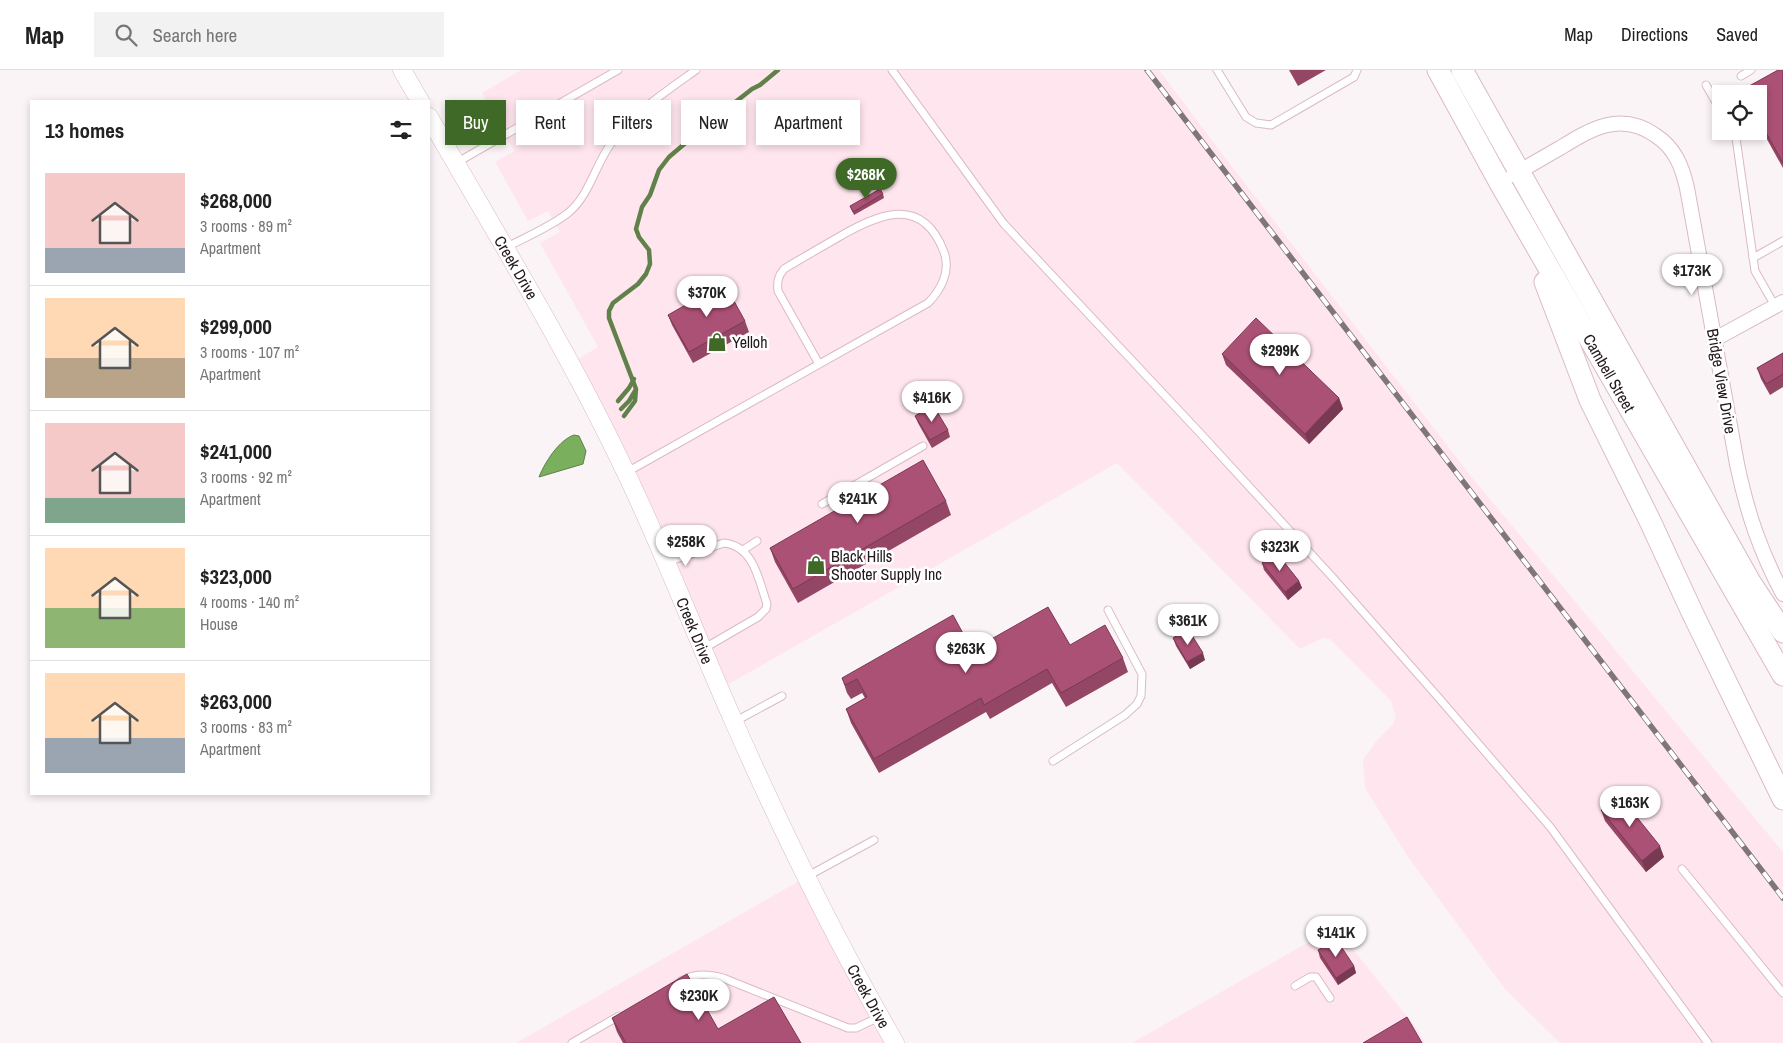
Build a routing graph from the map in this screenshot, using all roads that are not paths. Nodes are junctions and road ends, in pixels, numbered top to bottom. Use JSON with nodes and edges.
{"nodes":[{"id":1,"x":402,"y":70,"type":"edge"},
{"id":2,"x":618,"y":70,"type":"edge"},
{"id":3,"x":696,"y":70,"type":"edge"},
{"id":4,"x":892,"y":70,"type":"edge"},
{"id":5,"x":1217,"y":70,"type":"edge"},
{"id":6,"x":1357,"y":70,"type":"edge"},
{"id":7,"x":1438,"y":70,"type":"edge"},
{"id":8,"x":1462,"y":70,"type":"edge"},
{"id":9,"x":1751,"y":70,"type":"edge"},
{"id":10,"x":1741,"y":76,"type":"dead end"},
{"id":11,"x":1706,"y":85,"type":"dead end"},
{"id":12,"x":1712,"y":95,"type":"edge"},
{"id":13,"x":419,"y":100,"type":"edge"},
{"id":14,"x":430,"y":119,"type":"edge"},
{"id":15,"x":1736,"y":140,"type":"edge"},
{"id":16,"x":456,"y":164,"type":"junction"},
{"id":17,"x":1519,"y":172,"type":"junction"},
{"id":18,"x":1500,"y":183,"type":"junction"},
{"id":19,"x":1524,"y":225,"type":"junction"},
{"id":20,"x":1783,"y":241,"type":"edge"},
{"id":21,"x":504,"y":249,"type":"junction"},
{"id":22,"x":1753,"y":258,"type":"junction"},
{"id":23,"x":1779,"y":304,"type":"edge"},
{"id":24,"x":1714,"y":339,"type":"junction"},
{"id":25,"x":819,"y":364,"type":"junction"},
{"id":26,"x":923,"y":446,"type":"dead end"},
{"id":27,"x":626,"y":473,"type":"junction"},
{"id":28,"x":822,"y":504,"type":"dead end"},
{"id":29,"x":757,"y":541,"type":"dead end"},
{"id":30,"x":743,"y":550,"type":"junction"},
{"id":31,"x":667,"y":562,"type":"junction"},
{"id":32,"x":1783,"y":594,"type":"edge"},
{"id":33,"x":1108,"y":610,"type":"dead end"},
{"id":34,"x":1783,"y":632,"type":"edge"},
{"id":35,"x":703,"y":649,"type":"junction"},
{"id":36,"x":1783,"y":675,"type":"edge"},
{"id":37,"x":782,"y":696,"type":"dead end"},
{"id":38,"x":734,"y":722,"type":"junction"},
{"id":39,"x":1053,"y":761,"type":"dead end"},
{"id":40,"x":1783,"y":799,"type":"edge"},
{"id":41,"x":874,"y":840,"type":"dead end"},
{"id":42,"x":1682,"y":869,"type":"dead end"},
{"id":43,"x":806,"y":877,"type":"junction"},
{"id":44,"x":677,"y":983,"type":"edge"},
{"id":45,"x":1295,"y":986,"type":"dead end"},
{"id":46,"x":1783,"y":993,"type":"edge"},
{"id":47,"x":1330,"y":998,"type":"dead end"},
{"id":48,"x":628,"y":1011,"type":"edge"},
{"id":49,"x":880,"y":1016,"type":"junction"},
{"id":50,"x":572,"y":1043,"type":"edge"},
{"id":51,"x":895,"y":1043,"type":"edge"},
{"id":52,"x":1708,"y":1043,"type":"edge"}],
"edges":[{"from":1,"to":13,"type":"street"},
{"from":2,"to":16,"type":"lane"},
{"from":3,"to":21,"type":"lane"},
{"from":4,"to":52,"type":"lane"},
{"from":5,"to":6,"type":"lane"},
{"from":7,"to":18,"type":"main road","name":"Cambell Street"},
{"from":8,"to":17,"type":"main road"},
{"from":9,"to":10,"type":"lane"},
{"from":11,"to":12,"type":"lane"},
{"from":14,"to":16,"type":"street","name":"Creek Drive"},
{"from":15,"to":22,"type":"lane"},
{"from":16,"to":21,"type":"street","name":"Creek Drive"},
{"from":17,"to":18,"type":"street","name":"Bridge View Drive"},
{"from":17,"to":24,"type":"street","name":"Bridge View Drive"},
{"from":17,"to":34,"type":"main road"},
{"from":18,"to":19,"type":"main road","name":"Cambell Street"},
{"from":19,"to":36,"type":"main road","name":"Cambell Street"},
{"from":19,"to":40,"type":"main road"},
{"from":20,"to":22,"type":"lane"},
{"from":21,"to":27,"type":"street","name":"Creek Drive"},
{"from":22,"to":23,"type":"lane"},
{"from":23,"to":24,"type":"street"},
{"from":24,"to":32,"type":"street","name":"Bridge View Drive"},
{"from":25,"to":25,"type":"lane"},
{"from":25,"to":27,"type":"lane"},
{"from":26,"to":28,"type":"lane"},
{"from":27,"to":31,"type":"street","name":"Creek Drive"},
{"from":29,"to":30,"type":"lane"},
{"from":30,"to":31,"type":"lane"},
{"from":30,"to":35,"type":"lane"},
{"from":31,"to":35,"type":"street","name":"Creek Drive"},
{"from":33,"to":39,"type":"lane"},
{"from":35,"to":38,"type":"street","name":"Creek Drive"},
{"from":37,"to":38,"type":"lane"},
{"from":38,"to":43,"type":"street","name":"Creek Drive"},
{"from":41,"to":43,"type":"lane"},
{"from":42,"to":46,"type":"lane"},
{"from":43,"to":49,"type":"street","name":"Creek Drive"},
{"from":44,"to":49,"type":"lane"},
{"from":45,"to":47,"type":"lane"},
{"from":48,"to":50,"type":"lane"},
{"from":49,"to":51,"type":"street","name":"Creek Drive"}]}
